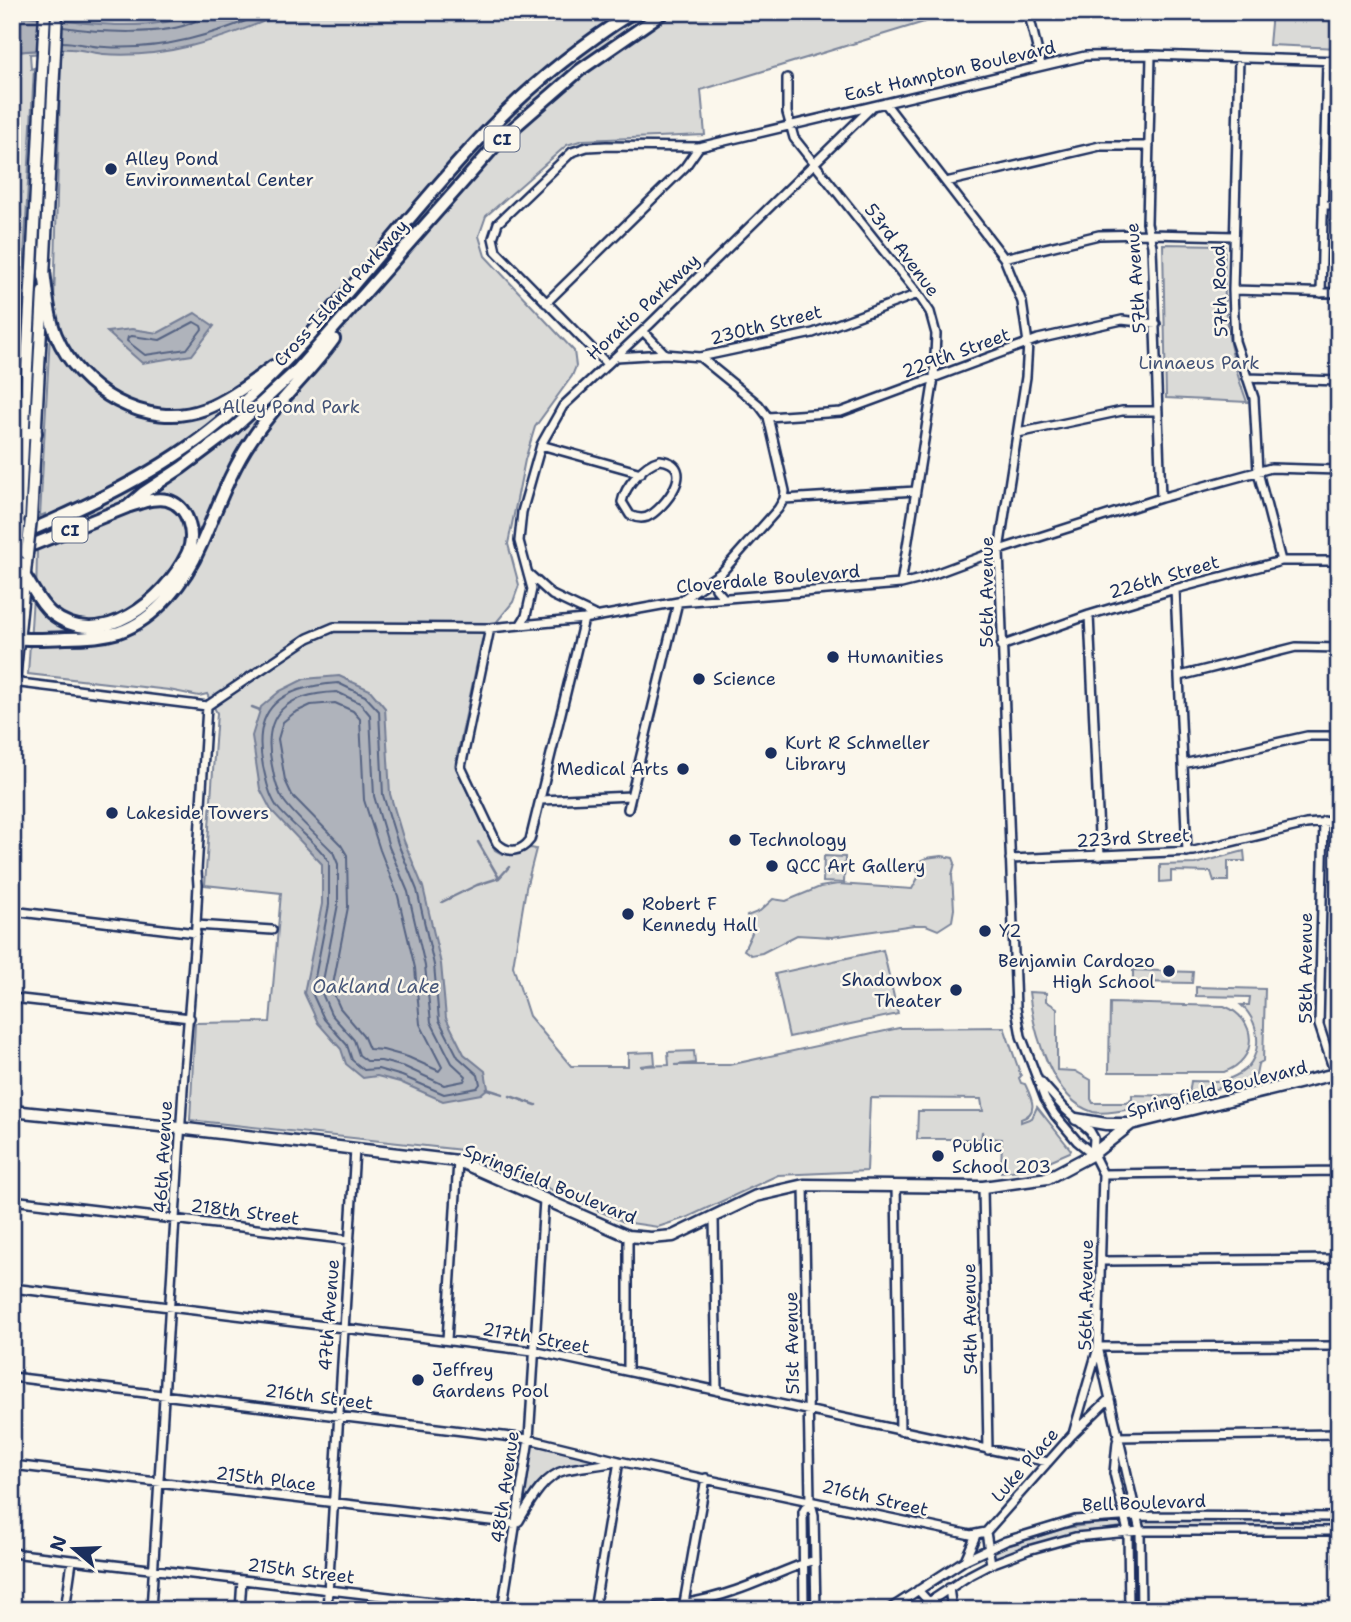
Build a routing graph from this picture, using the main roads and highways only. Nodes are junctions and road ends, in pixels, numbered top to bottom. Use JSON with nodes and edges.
{"nodes":[{"id":1,"x":46,"y":12,"type":"edge"},
{"id":2,"x":57,"y":12,"type":"edge"},
{"id":3,"x":633,"y":12,"type":"edge"},
{"id":4,"x":664,"y":12,"type":"edge"},
{"id":5,"x":44,"y":272,"type":"junction"},
{"id":6,"x":366,"y":294,"type":"junction"},
{"id":7,"x":313,"y":333,"type":"junction"},
{"id":8,"x":18,"y":433,"type":"edge"},
{"id":9,"x":36,"y":433,"type":"junction"},
{"id":10,"x":12,"y":482,"type":"edge"},
{"id":11,"x":20,"y":496,"type":"junction"},
{"id":12,"x":127,"y":507,"type":"junction"},
{"id":13,"x":12,"y":538,"type":"edge"},
{"id":14,"x":14,"y":556,"type":"edge"},
{"id":15,"x":26,"y":578,"type":"junction"},
{"id":16,"x":12,"y":596,"type":"edge"},
{"id":17,"x":16,"y":638,"type":"edge"},
{"id":18,"x":13,"y":682,"type":"edge"},
{"id":19,"x":12,"y":699,"type":"edge"},
{"id":20,"x":1337,"y":1074,"type":"edge"},
{"id":21,"x":12,"y":1111,"type":"edge"},
{"id":22,"x":1076,"y":1119,"type":"road end"},
{"id":23,"x":1131,"y":1124,"type":"junction"}],
"edges":[{"from":1,"to":8,"type":"main road"},
{"from":2,"to":5,"type":"main road"},
{"from":3,"to":7,"type":"highway","name":"Cross Island Parkway","number":"CI"},
{"from":4,"to":6,"type":"highway","name":"Cross Island Parkway","number":"CI"},
{"from":5,"to":7,"type":"highway"},
{"from":5,"to":9,"type":"main road"},
{"from":6,"to":12,"type":"highway","name":"Cross Island Parkway","number":"CI"},
{"from":6,"to":17,"type":"highway"},
{"from":7,"to":13,"type":"highway","name":"Cross Island Parkway","number":"CI"},
{"from":8,"to":9,"type":"highway"},
{"from":8,"to":11,"type":"main road"},
{"from":9,"to":15,"type":"main road","bridge":true},
{"from":10,"to":11,"type":"highway"},
{"from":11,"to":14,"type":"main road","bridge":true},
{"from":12,"to":14,"type":"highway","name":"Cross Island Parkway","number":"CI"},
{"from":12,"to":15,"type":"highway"},
{"from":14,"to":16,"type":"main road"},
{"from":15,"to":17,"type":"main road"},
{"from":17,"to":18,"type":"main road"},
{"from":18,"to":19,"type":"main road"},
{"from":20,"to":23,"type":"main road","name":"Springfield Boulevard"},
{"from":21,"to":23,"type":"main road","name":"Springfield Boulevard"},
{"from":22,"to":23,"type":"main road"}]}
